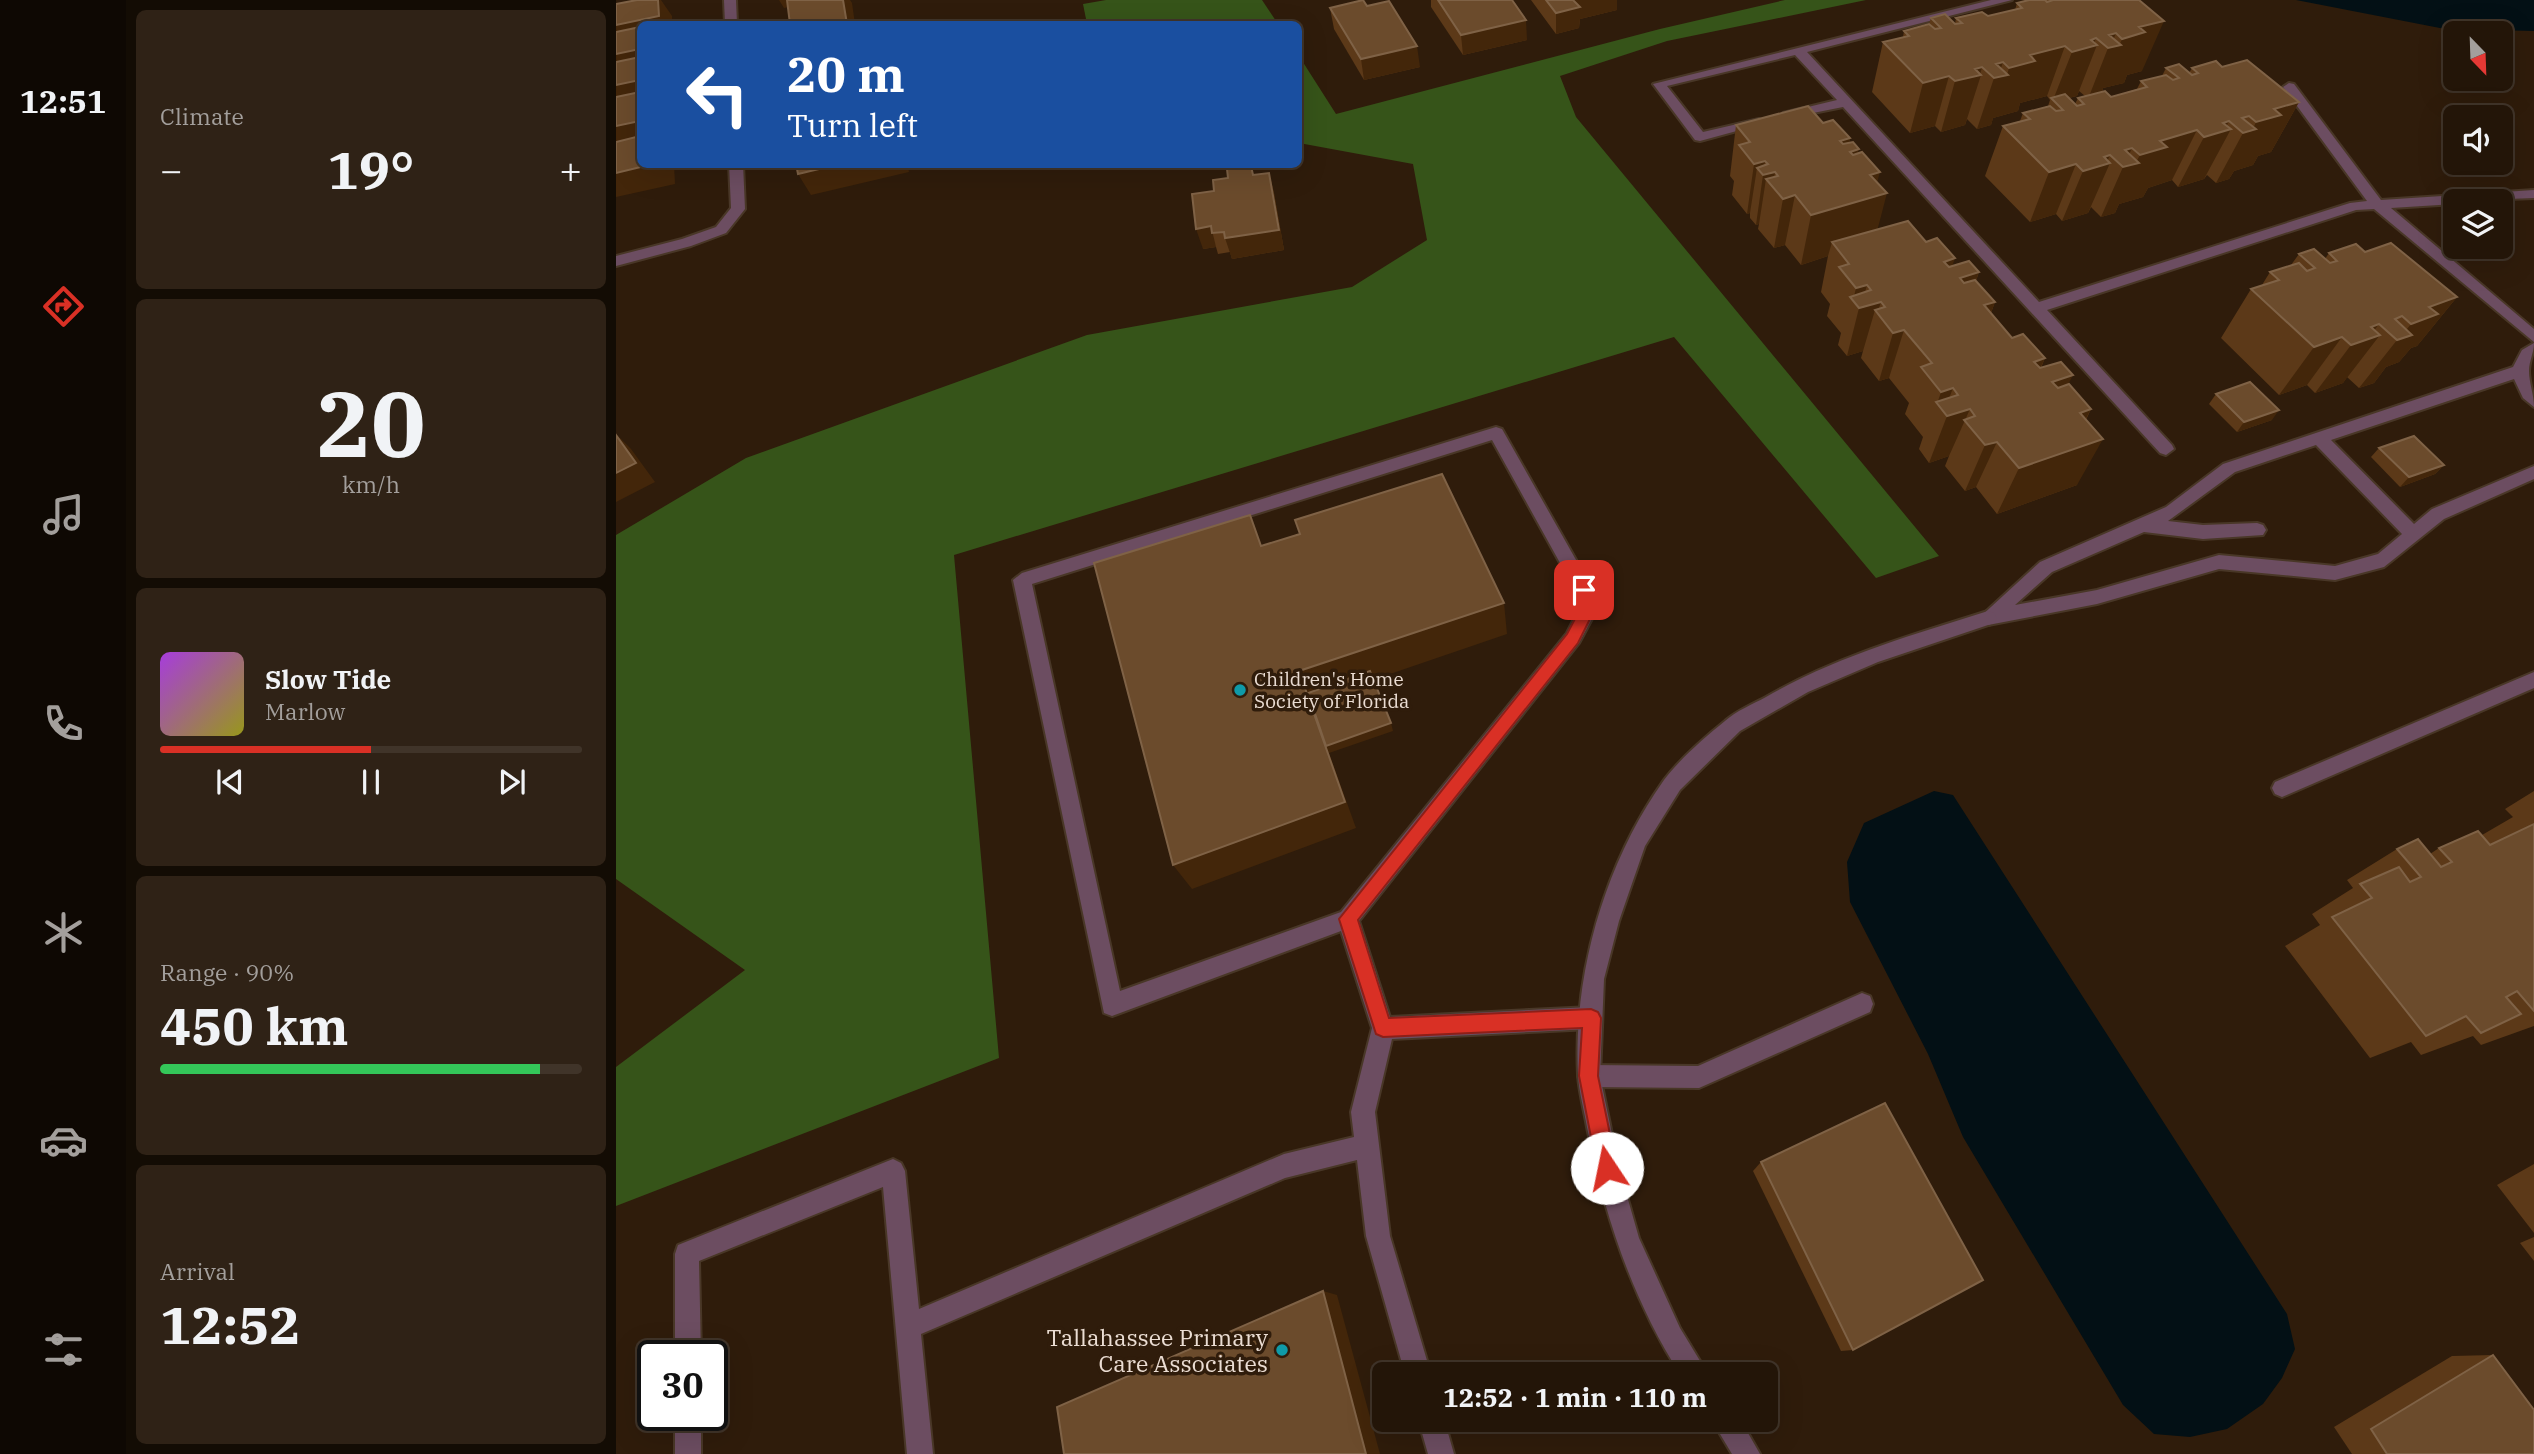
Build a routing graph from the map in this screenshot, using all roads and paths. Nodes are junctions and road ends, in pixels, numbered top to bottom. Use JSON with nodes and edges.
{"nodes":[{"id":1,"x":730,"y":0,"type":"edge"},
{"id":2,"x":2006,"y":0,"type":"edge"},
{"id":3,"x":731,"y":21,"type":"edge"},
{"id":4,"x":1798,"y":50,"type":"junction"},
{"id":5,"x":2289,"y":87,"type":"dead end"},
{"id":6,"x":1846,"y":102,"type":"junction"},
{"id":7,"x":736,"y":168,"type":"edge"},
{"id":8,"x":2534,"y":194,"type":"edge"},
{"id":9,"x":2377,"y":204,"type":"junction"},
{"id":10,"x":616,"y":261,"type":"edge"},
{"id":11,"x":2036,"y":308,"type":"junction"},
{"id":12,"x":2534,"y":337,"type":"edge"},
{"id":13,"x":2534,"y":348,"type":"edge"},
{"id":14,"x":2519,"y":371,"type":"junction"},
{"id":15,"x":2534,"y":401,"type":"edge"},
{"id":16,"x":2319,"y":438,"type":"junction"},
{"id":17,"x":2166,"y":449,"type":"dead end"},
{"id":18,"x":2534,"y":472,"type":"edge"},
{"id":19,"x":2142,"y":525,"type":"junction"},
{"id":20,"x":2257,"y":530,"type":"dead end"},
{"id":21,"x":2414,"y":535,"type":"junction"},
{"id":22,"x":1988,"y":618,"type":"junction"},
{"id":23,"x":2534,"y":680,"type":"edge"},
{"id":24,"x":2282,"y":788,"type":"dead end"},
{"id":25,"x":1348,"y":919,"type":"junction"},
{"id":26,"x":1862,"y":1004,"type":"dead end"},
{"id":27,"x":1591,"y":1018,"type":"junction"},
{"id":28,"x":1383,"y":1028,"type":"junction"},
{"id":29,"x":1589,"y":1076,"type":"junction"},
{"id":30,"x":1367,"y":1146,"type":"junction"},
{"id":31,"x":907,"y":1327,"type":"junction"},
{"id":32,"x":688,"y":1340,"type":"edge"},
{"id":33,"x":1415,"y":1362,"type":"edge"},
{"id":34,"x":1687,"y":1362,"type":"edge"},
{"id":35,"x":688,"y":1431,"type":"edge"},
{"id":36,"x":1435,"y":1432,"type":"edge"},
{"id":37,"x":1732,"y":1432,"type":"edge"},
{"id":38,"x":688,"y":1454,"type":"edge"},
{"id":39,"x":920,"y":1454,"type":"edge"},
{"id":40,"x":1441,"y":1454,"type":"edge"},
{"id":41,"x":1746,"y":1454,"type":"edge"}],
"edges":[{"from":1,"to":3,"type":"street"},
{"from":2,"to":4,"type":"street"},
{"from":4,"to":6,"type":"street"},
{"from":4,"to":6,"type":"street"},
{"from":5,"to":9,"type":"street"},
{"from":6,"to":11,"type":"street"},
{"from":7,"to":10,"type":"street"},
{"from":8,"to":9,"type":"street"},
{"from":9,"to":11,"type":"street"},
{"from":9,"to":12,"type":"street"},
{"from":11,"to":17,"type":"street"},
{"from":13,"to":14,"type":"street"},
{"from":14,"to":15,"type":"street"},
{"from":14,"to":16,"type":"street"},
{"from":16,"to":19,"type":"street"},
{"from":16,"to":21,"type":"street"},
{"from":18,"to":21,"type":"street"},
{"from":19,"to":20,"type":"street"},
{"from":19,"to":22,"type":"street"},
{"from":21,"to":22,"type":"street"},
{"from":22,"to":27,"type":"street"},
{"from":23,"to":24,"type":"street"},
{"from":25,"to":25,"type":"street"},
{"from":25,"to":28,"type":"street"},
{"from":26,"to":29,"type":"street"},
{"from":27,"to":28,"type":"street"},
{"from":27,"to":29,"type":"street"},
{"from":28,"to":30,"type":"street"},
{"from":29,"to":34,"type":"street"},
{"from":30,"to":31,"type":"street"},
{"from":30,"to":33,"type":"street"},
{"from":31,"to":32,"type":"street"},
{"from":31,"to":39,"type":"street"},
{"from":35,"to":38,"type":"street"},
{"from":36,"to":40,"type":"street"},
{"from":37,"to":41,"type":"street"}]}
